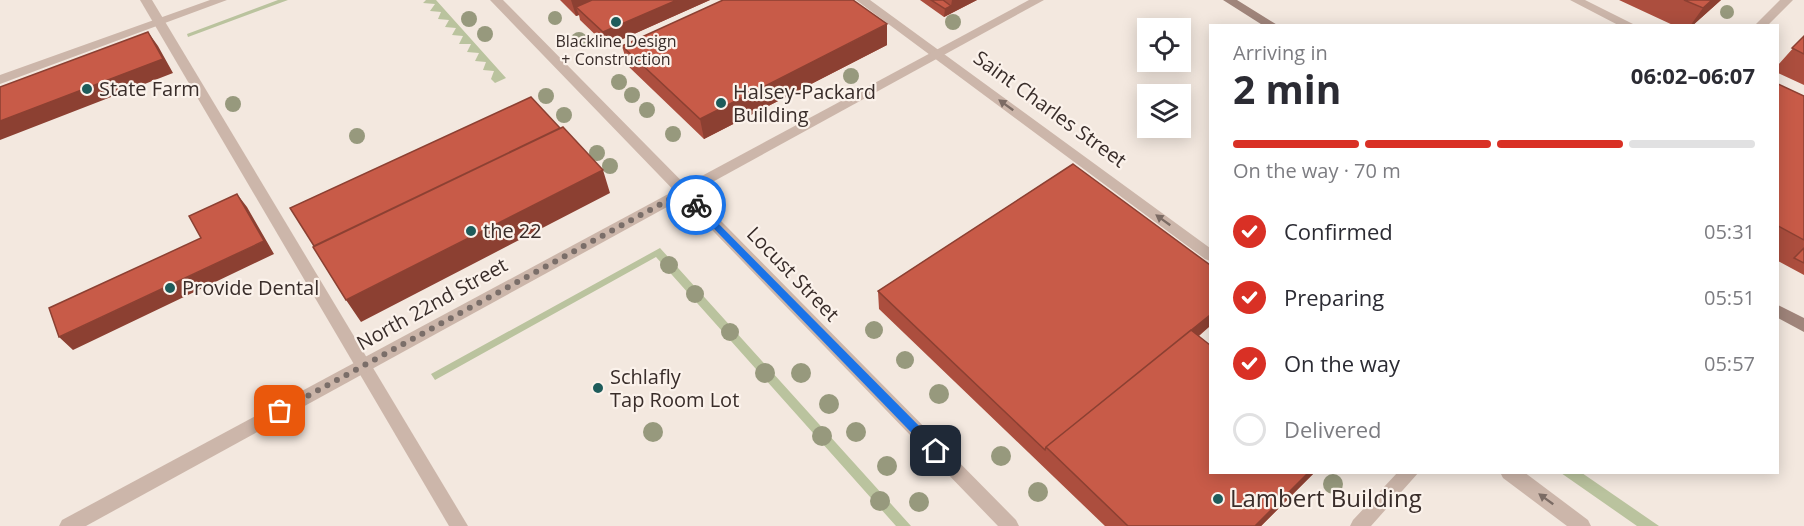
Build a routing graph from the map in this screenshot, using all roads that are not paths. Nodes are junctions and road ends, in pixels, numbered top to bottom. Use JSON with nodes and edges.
{"nodes":[{"id":1,"x":146,"y":0,"type":"edge"},
{"id":2,"x":221,"y":0,"type":"edge"},
{"id":3,"x":496,"y":0,"type":"edge"},
{"id":4,"x":862,"y":0,"type":"edge"},
{"id":5,"x":1038,"y":0,"type":"edge"},
{"id":6,"x":1229,"y":0,"type":"edge"},
{"id":7,"x":1576,"y":0,"type":"edge"},
{"id":8,"x":1787,"y":0,"type":"edge"},
{"id":9,"x":159,"y":22,"type":"junction"},
{"id":10,"x":1271,"y":24,"type":"edge"},
{"id":11,"x":1627,"y":24,"type":"edge"},
{"id":12,"x":1762,"y":24,"type":"edge"},
{"id":13,"x":937,"y":55,"type":"junction"},
{"id":14,"x":0,"y":80,"type":"edge"},
{"id":15,"x":683,"y":192,"type":"junction"},
{"id":16,"x":1209,"y":254,"type":"edge"},
{"id":17,"x":1779,"y":312,"type":"edge"},
{"id":18,"x":1804,"y":326,"type":"edge"},
{"id":19,"x":363,"y":365,"type":"junction"},
{"id":20,"x":1408,"y":474,"type":"edge"},
{"id":21,"x":1512,"y":474,"type":"edge"},
{"id":22,"x":68,"y":526,"type":"edge"},
{"id":23,"x":459,"y":526,"type":"edge"},
{"id":24,"x":1010,"y":526,"type":"edge"},
{"id":25,"x":1359,"y":526,"type":"edge"},
{"id":26,"x":1582,"y":526,"type":"edge"}],
"edges":[{"from":1,"to":9,"type":"street"},
{"from":2,"to":9,"type":"street"},
{"from":3,"to":15,"type":"street","name":"Locust Street"},
{"from":4,"to":13,"type":"street","name":"Saint Charles Street"},
{"from":5,"to":13,"type":"street","name":"North 22nd Street"},
{"from":6,"to":10,"type":"main road"},
{"from":7,"to":11,"type":"street"},
{"from":8,"to":12,"type":"street"},
{"from":9,"to":14,"type":"street"},
{"from":9,"to":19,"type":"street"},
{"from":13,"to":15,"type":"street","name":"North 22nd Street"},
{"from":16,"to":13,"type":"street","name":"Saint Charles Street","one_way":true},
{"from":15,"to":19,"type":"street","name":"North 22nd Street"},
{"from":15,"to":24,"type":"street","name":"Locust Street"},
{"from":17,"to":18,"type":"main road"},
{"from":19,"to":22,"type":"street","name":"North 22nd Street"},
{"from":19,"to":23,"type":"street"},
{"from":20,"to":25,"type":"street"},
{"from":26,"to":21,"type":"street","one_way":true}]}
